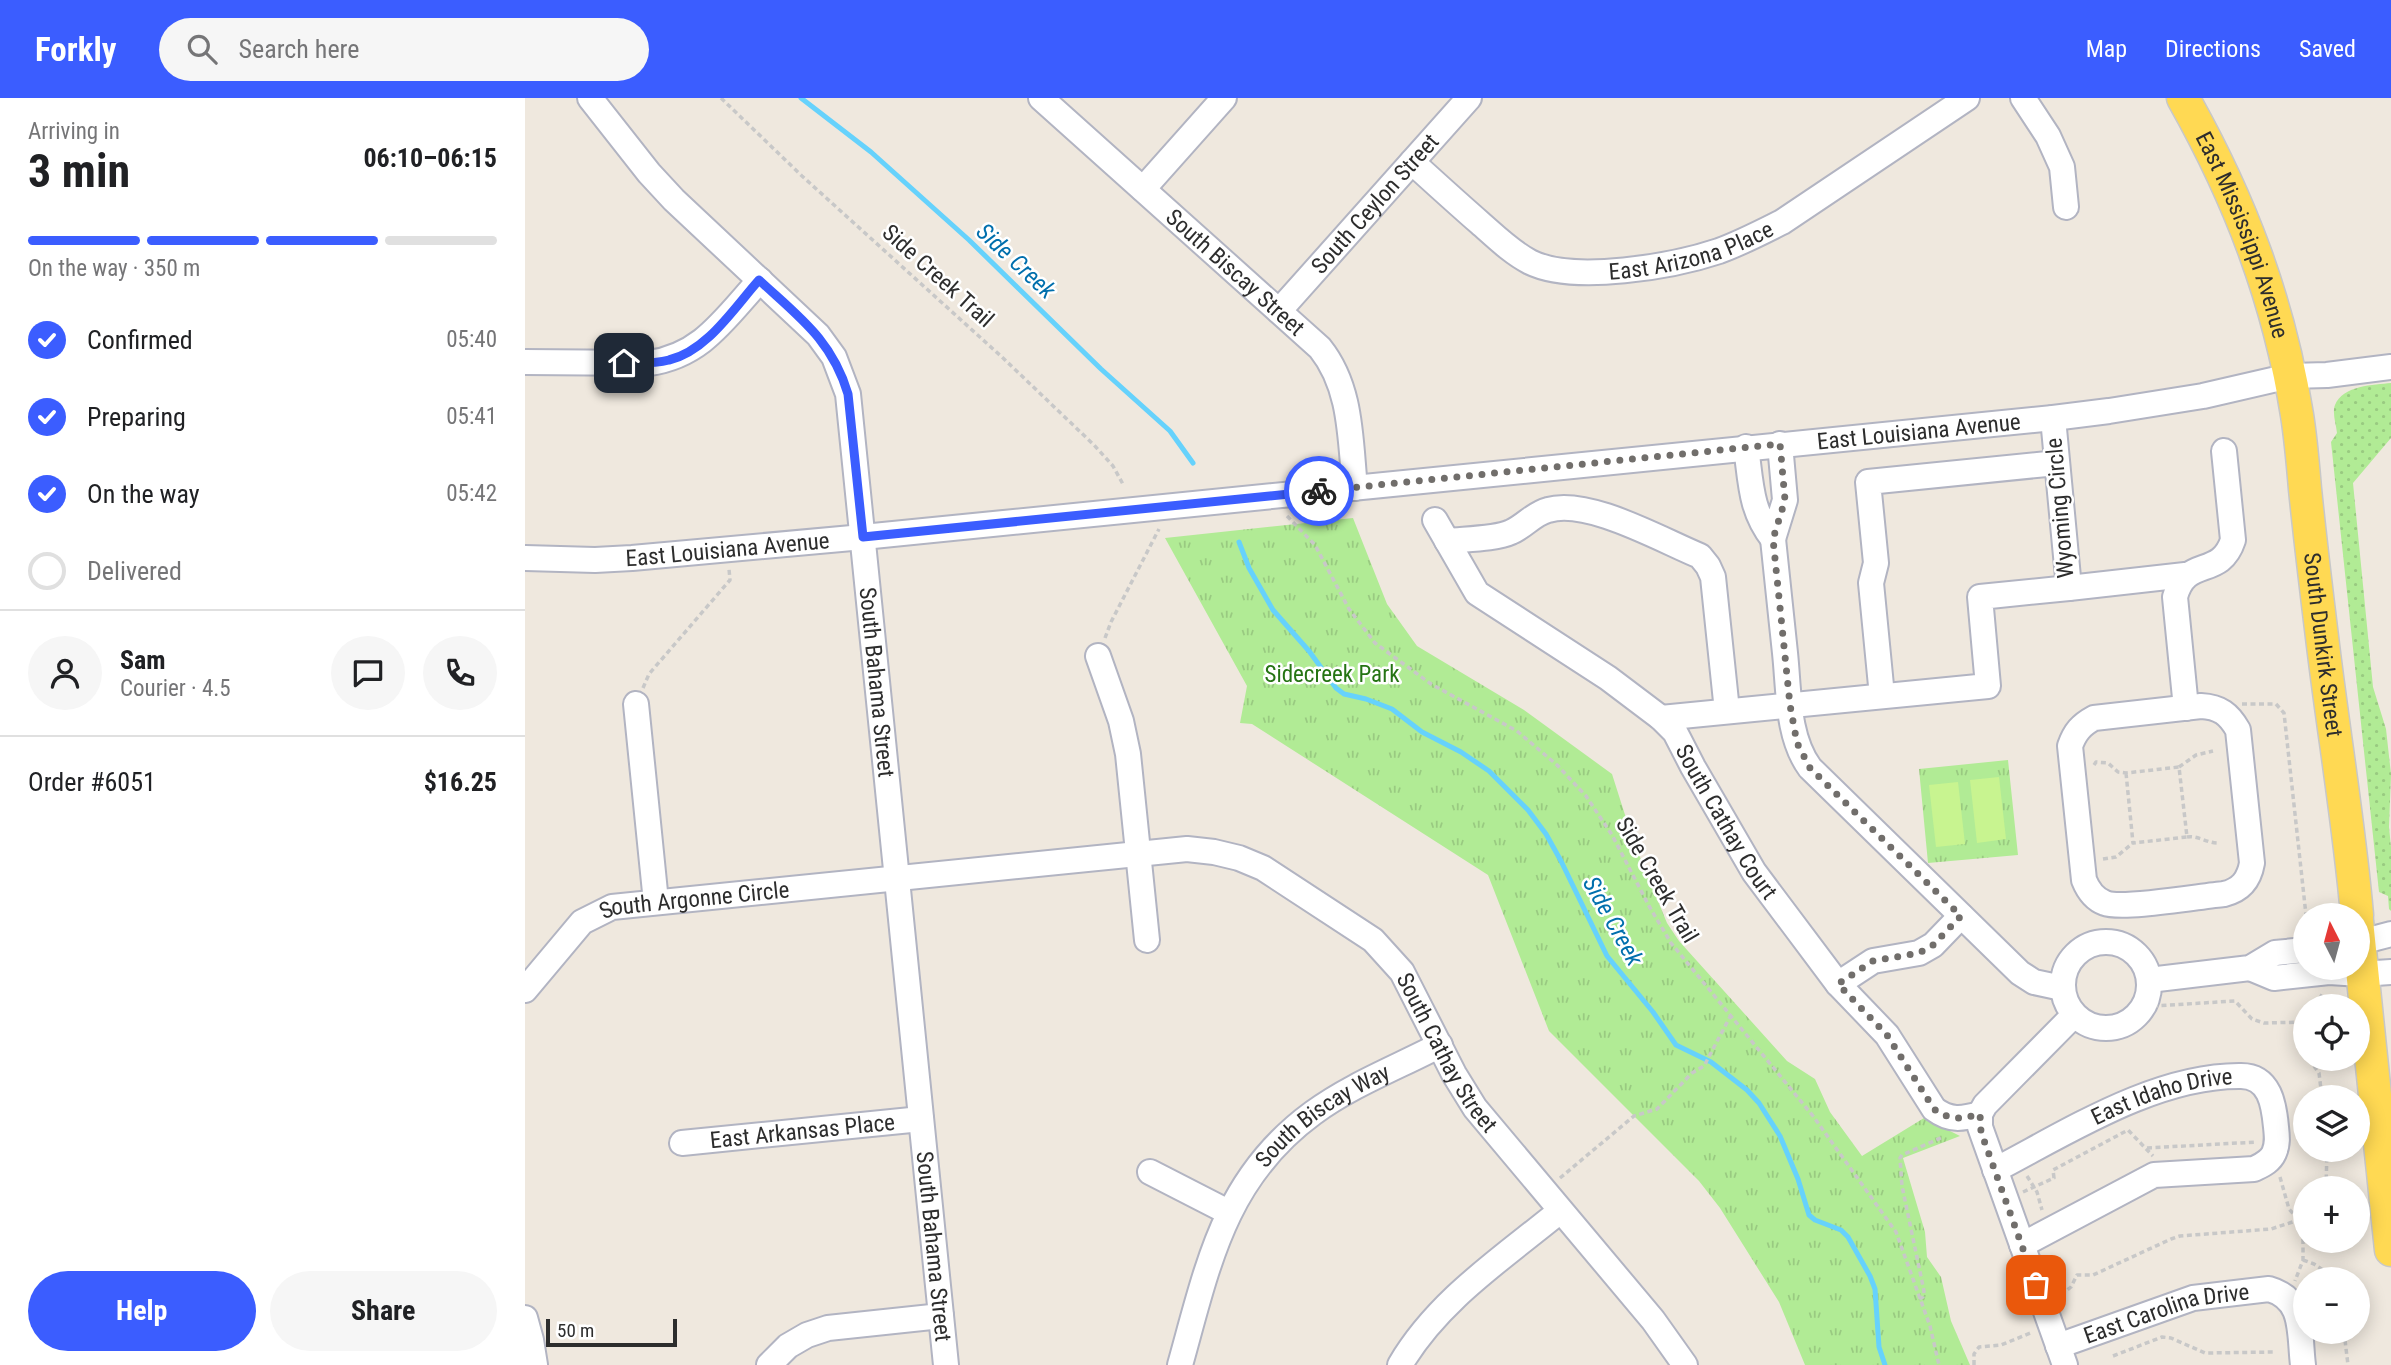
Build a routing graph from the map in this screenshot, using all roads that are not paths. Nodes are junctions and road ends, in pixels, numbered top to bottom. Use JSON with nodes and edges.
{"nodes":[{"id":1,"x":590,"y":98,"type":"edge"},
{"id":2,"x":1041,"y":98,"type":"edge"},
{"id":3,"x":1224,"y":98,"type":"edge"},
{"id":4,"x":1469,"y":98,"type":"edge"},
{"id":5,"x":1967,"y":98,"type":"edge"},
{"id":6,"x":2023,"y":98,"type":"edge"},
{"id":7,"x":2183,"y":98,"type":"edge"},
{"id":8,"x":1412,"y":162,"type":"junction"},
{"id":9,"x":1143,"y":189,"type":"junction"},
{"id":10,"x":2066,"y":207,"type":"dead end"},
{"id":11,"x":759,"y":280,"type":"junction"},
{"id":12,"x":1279,"y":310,"type":"junction"},
{"id":13,"x":525,"y":362,"type":"edge"},
{"id":14,"x":2391,"y":367,"type":"edge"},
{"id":15,"x":2290,"y":376,"type":"junction"},
{"id":16,"x":2053,"y":418,"type":"junction"},
{"id":17,"x":1780,"y":444,"type":"junction"},
{"id":18,"x":1746,"y":447,"type":"junction"},
{"id":19,"x":2224,"y":451,"type":"dead end"},
{"id":20,"x":2057,"y":463,"type":"junction"},
{"id":21,"x":1355,"y":488,"type":"junction"},
{"id":22,"x":863,"y":537,"type":"junction"},
{"id":23,"x":1773,"y":539,"type":"junction"},
{"id":24,"x":525,"y":558,"type":"edge"},
{"id":25,"x":2185,"y":575,"type":"junction"},
{"id":26,"x":2069,"y":588,"type":"junction"},
{"id":27,"x":1098,"y":656,"type":"road end"},
{"id":28,"x":1882,"y":696,"type":"junction"},
{"id":29,"x":636,"y":704,"type":"road end"},
{"id":30,"x":1790,"y":705,"type":"junction"},
{"id":31,"x":2186,"y":708,"type":"junction"},
{"id":32,"x":1727,"y":711,"type":"junction"},
{"id":33,"x":1661,"y":718,"type":"junction"},
{"id":34,"x":1138,"y":853,"type":"junction"},
{"id":35,"x":897,"y":878,"type":"junction"},
{"id":36,"x":656,"y":902,"type":"junction"},
{"id":37,"x":2355,"y":903,"type":"edge"},
{"id":38,"x":2112,"y":905,"type":"junction"},
{"id":39,"x":1961,"y":916,"type":"junction"},
{"id":40,"x":2370,"y":931,"type":"edge"},
{"id":41,"x":2391,"y":934,"type":"edge"},
{"id":42,"x":1147,"y":940,"type":"dead end"},
{"id":43,"x":2109,"y":941,"type":"junction"},
{"id":44,"x":2293,"y":951,"type":"edge"},
{"id":45,"x":2250,"y":968,"type":"junction"},
{"id":46,"x":2376,"y":973,"type":"edge"},
{"id":47,"x":2149,"y":980,"type":"junction"},
{"id":48,"x":1838,"y":984,"type":"junction"},
{"id":49,"x":2062,"y":988,"type":"junction"},
{"id":50,"x":525,"y":990,"type":"edge"},
{"id":51,"x":2074,"y":1015,"type":"junction"},
{"id":52,"x":1440,"y":1045,"type":"junction"},
{"id":53,"x":1980,"y":1114,"type":"junction"},
{"id":54,"x":921,"y":1119,"type":"junction"},
{"id":55,"x":682,"y":1143,"type":"dead end"},
{"id":56,"x":1995,"y":1170,"type":"junction"},
{"id":57,"x":1150,"y":1172,"type":"dead end"},
{"id":58,"x":1560,"y":1211,"type":"junction"},
{"id":59,"x":1228,"y":1212,"type":"junction"},
{"id":60,"x":2022,"y":1245,"type":"junction"},
{"id":61,"x":2391,"y":1250,"type":"edge"},
{"id":62,"x":941,"y":1317,"type":"junction"},
{"id":63,"x":525,"y":1318,"type":"edge"},
{"id":64,"x":2058,"y":1345,"type":"edge"},
{"id":65,"x":535,"y":1365,"type":"edge"},
{"id":66,"x":769,"y":1365,"type":"edge"},
{"id":67,"x":946,"y":1365,"type":"edge"},
{"id":68,"x":1180,"y":1365,"type":"edge"},
{"id":69,"x":1401,"y":1365,"type":"edge"},
{"id":70,"x":1685,"y":1365,"type":"edge"},
{"id":71,"x":2302,"y":1365,"type":"edge"}],
"edges":[{"from":1,"to":11,"type":"street","name":"South Bahama Street"},
{"from":2,"to":9,"type":"street","name":"South Biscay Street"},
{"from":3,"to":9,"type":"street"},
{"from":4,"to":8,"type":"street","name":"South Ceylon Street"},
{"from":5,"to":8,"type":"street","name":"East Arizona Place"},
{"from":6,"to":10,"type":"street"},
{"from":7,"to":15,"type":"main road","name":"East Mississippi Avenue"},
{"from":8,"to":12,"type":"street","name":"South Ceylon Street"},
{"from":9,"to":12,"type":"street","name":"South Biscay Street"},
{"from":11,"to":13,"type":"street"},
{"from":11,"to":22,"type":"street","name":"South Bahama Street"},
{"from":12,"to":21,"type":"street","name":"South Biscay Street"},
{"from":14,"to":15,"type":"street","name":"East Louisiana Avenue"},
{"from":15,"to":16,"type":"street","name":"East Louisiana Avenue"},
{"from":15,"to":37,"type":"main road","name":"South Dunkirk Street"},
{"from":16,"to":17,"type":"street","name":"East Louisiana Avenue"},
{"from":16,"to":20,"type":"street","name":"Wyoming Circle"},
{"from":17,"to":18,"type":"street","name":"East Louisiana Avenue"},
{"from":17,"to":23,"type":"street"},
{"from":18,"to":21,"type":"street","name":"East Louisiana Avenue"},
{"from":18,"to":23,"type":"street"},
{"from":19,"to":25,"type":"street"},
{"from":20,"to":26,"type":"street","name":"Wyoming Circle"},
{"from":20,"to":28,"type":"street"},
{"from":21,"to":22,"type":"street","name":"East Louisiana Avenue"},
{"from":22,"to":24,"type":"street","name":"East Louisiana Avenue"},
{"from":22,"to":35,"type":"street","name":"South Bahama Street"},
{"from":23,"to":30,"type":"street"},
{"from":25,"to":26,"type":"street"},
{"from":25,"to":31,"type":"street"},
{"from":26,"to":28,"type":"street","name":"Wyoming Circle"},
{"from":27,"to":34,"type":"street"},
{"from":28,"to":30,"type":"street"},
{"from":29,"to":36,"type":"street"},
{"from":30,"to":32,"type":"street"},
{"from":30,"to":39,"type":"street"},
{"from":31,"to":38,"type":"street"},
{"from":31,"to":38,"type":"street"},
{"from":32,"to":33,"type":"street"},
{"from":32,"to":33,"type":"street","name":"South Cathay Court"},
{"from":33,"to":48,"type":"street","name":"South Cathay Court"},
{"from":34,"to":35,"type":"street","name":"South Cathay Street"},
{"from":34,"to":42,"type":"street"},
{"from":34,"to":52,"type":"street","name":"South Cathay Street"},
{"from":35,"to":36,"type":"street","name":"South Argonne Circle"},
{"from":35,"to":54,"type":"street","name":"South Bahama Street"},
{"from":36,"to":50,"type":"street","name":"South Argonne Circle"},
{"from":38,"to":43,"type":"street"},
{"from":39,"to":48,"type":"street"},
{"from":39,"to":49,"type":"street"},
{"from":40,"to":41,"type":"street"},
{"from":43,"to":47,"type":"street"},
{"from":43,"to":49,"type":"street"},
{"from":44,"to":45,"type":"street"},
{"from":45,"to":46,"type":"street"},
{"from":45,"to":47,"type":"street"},
{"from":46,"to":61,"type":"main road","name":"South Dunkirk Street"},
{"from":47,"to":51,"type":"street"},
{"from":48,"to":53,"type":"street","name":"South Cathay Court"},
{"from":49,"to":51,"type":"street"},
{"from":51,"to":53,"type":"street"},
{"from":52,"to":58,"type":"street","name":"South Cathay Street"},
{"from":52,"to":59,"type":"street","name":"South Biscay Way"},
{"from":53,"to":56,"type":"street"},
{"from":54,"to":55,"type":"street","name":"East Arkansas Place"},
{"from":54,"to":62,"type":"street","name":"South Bahama Street"},
{"from":56,"to":60,"type":"street"},
{"from":56,"to":60,"type":"street","name":"East Idaho Drive"},
{"from":57,"to":59,"type":"street"},
{"from":58,"to":69,"type":"street"},
{"from":58,"to":70,"type":"street","name":"South Cathay Street"},
{"from":59,"to":68,"type":"street","name":"South Biscay Way"},
{"from":60,"to":64,"type":"street"},
{"from":62,"to":66,"type":"street"},
{"from":62,"to":67,"type":"street","name":"South Bahama Street"},
{"from":63,"to":65,"type":"street"},
{"from":64,"to":71,"type":"street","name":"East Carolina Drive"}]}
